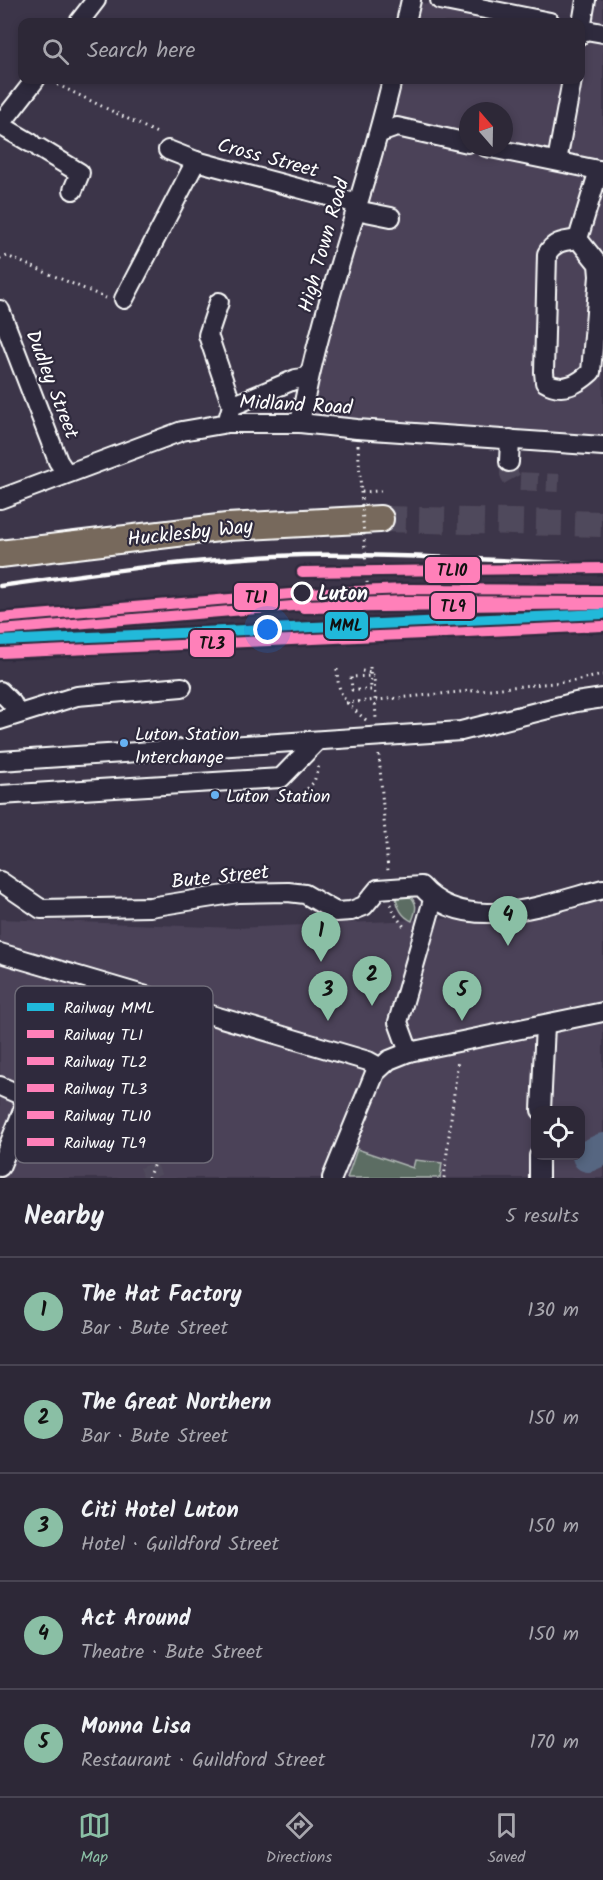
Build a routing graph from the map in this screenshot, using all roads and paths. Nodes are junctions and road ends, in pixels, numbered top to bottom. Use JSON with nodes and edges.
{"nodes":[{"id":1,"x":96,"y":0,"type":"edge"},
{"id":2,"x":411,"y":0,"type":"edge"},
{"id":3,"x":440,"y":0,"type":"edge"},
{"id":4,"x":586,"y":0,"type":"edge"},
{"id":5,"x":82,"y":18,"type":"edge"},
{"id":6,"x":407,"y":18,"type":"edge"},
{"id":7,"x":530,"y":18,"type":"edge"},
{"id":8,"x":583,"y":18,"type":"edge"},
{"id":9,"x":585,"y":31,"type":"edge"},
{"id":10,"x":603,"y":33,"type":"edge"},
{"id":11,"x":32,"y":84,"type":"edge"},
{"id":12,"x":55,"y":84,"type":"edge"},
{"id":13,"x":391,"y":84,"type":"edge"},
{"id":14,"x":571,"y":84,"type":"edge"},
{"id":15,"x":0,"y":125,"type":"edge"},
{"id":16,"x":380,"y":133,"type":"junction"},
{"id":17,"x":459,"y":141,"type":"edge"},
{"id":18,"x":168,"y":150,"type":"joint"},
{"id":19,"x":513,"y":152,"type":"edge"},
{"id":20,"x":196,"y":160,"type":"junction"},
{"id":21,"x":557,"y":161,"type":"junction"},
{"id":22,"x":601,"y":171,"type":"edge"},
{"id":23,"x":73,"y":190,"type":"dead end"},
{"id":24,"x":357,"y":207,"type":"junction"},
{"id":25,"x":391,"y":217,"type":"dead end"},
{"id":26,"x":578,"y":239,"type":"junction"},
{"id":27,"x":0,"y":259,"type":"edge"},
{"id":28,"x":124,"y":299,"type":"joint"},
{"id":29,"x":219,"y":302,"type":"dead end"},
{"id":30,"x":0,"y":310,"type":"edge"},
{"id":31,"x":308,"y":377,"type":"junction"},
{"id":32,"x":230,"y":415,"type":"junction"},
{"id":33,"x":300,"y":423,"type":"junction"},
{"id":34,"x":357,"y":429,"type":"junction"},
{"id":35,"x":510,"y":439,"type":"junction"},
{"id":36,"x":603,"y":446,"type":"edge"},
{"id":37,"x":509,"y":462,"type":"tunnel mouth"},
{"id":38,"x":66,"y":473,"type":"junction"},
{"id":39,"x":381,"y":491,"type":"dead end"},
{"id":40,"x":361,"y":492,"type":"junction"},
{"id":41,"x":0,"y":499,"type":"edge"},
{"id":42,"x":380,"y":519,"type":"tunnel mouth"},
{"id":43,"x":0,"y":554,"type":"edge"},
{"id":44,"x":368,"y":596,"type":"dead end"},
{"id":45,"x":337,"y":669,"type":"dead end"},
{"id":46,"x":603,"y":675,"type":"edge"},
{"id":47,"x":374,"y":676,"type":"junction"},
{"id":48,"x":182,"y":687,"type":"dead end"},
{"id":49,"x":0,"y":691,"type":"edge"},
{"id":50,"x":603,"y":698,"type":"edge"},
{"id":51,"x":375,"y":701,"type":"junction"},
{"id":52,"x":346,"y":704,"type":"junction"},
{"id":53,"x":8,"y":717,"type":"edge"},
{"id":54,"x":367,"y":721,"type":"dead end"},
{"id":55,"x":376,"y":726,"type":"dead end"},
{"id":56,"x":318,"y":741,"type":"junction"},
{"id":57,"x":379,"y":748,"type":"dead end"},
{"id":58,"x":0,"y":761,"type":"edge"},
{"id":59,"x":0,"y":795,"type":"edge"},
{"id":60,"x":0,"y":881,"type":"edge"},
{"id":61,"x":389,"y":889,"type":"junction"},
{"id":62,"x":603,"y":889,"type":"edge"},
{"id":63,"x":433,"y":900,"type":"junction"},
{"id":64,"x":422,"y":935,"type":"junction"},
{"id":65,"x":0,"y":953,"type":"edge"},
{"id":66,"x":112,"y":986,"type":"edge"},
{"id":67,"x":603,"y":1012,"type":"edge"},
{"id":68,"x":213,"y":1016,"type":"edge"},
{"id":69,"x":545,"y":1025,"type":"junction"},
{"id":70,"x":460,"y":1042,"type":"junction"},
{"id":71,"x":410,"y":1052,"type":"junction"},
{"id":72,"x":379,"y":1067,"type":"junction"},
{"id":73,"x":0,"y":1086,"type":"edge"},
{"id":74,"x":15,"y":1092,"type":"edge"},
{"id":75,"x":541,"y":1106,"type":"edge"},
{"id":76,"x":15,"y":1114,"type":"edge"},
{"id":77,"x":8,"y":1118,"type":"dead end"},
{"id":78,"x":15,"y":1139,"type":"edge"},
{"id":79,"x":539,"y":1160,"type":"edge"},
{"id":80,"x":152,"y":1163,"type":"edge"},
{"id":81,"x":0,"y":1167,"type":"edge"},
{"id":82,"x":148,"y":1178,"type":"edge"},
{"id":83,"x":332,"y":1178,"type":"edge"},
{"id":84,"x":444,"y":1178,"type":"edge"},
{"id":85,"x":539,"y":1178,"type":"edge"}],
"edges":[{"from":1,"to":5,"type":"street"},
{"from":2,"to":6,"type":"street"},
{"from":3,"to":7,"type":"street"},
{"from":4,"to":8,"type":"street"},
{"from":9,"to":10,"type":"street"},
{"from":11,"to":15,"type":"street"},
{"from":12,"to":18,"type":"path"},
{"from":13,"to":16,"type":"street","name":"High Town Road"},
{"from":14,"to":21,"type":"street"},
{"from":15,"to":23,"type":"street"},
{"from":16,"to":17,"type":"street"},
{"from":16,"to":24,"type":"street","name":"High Town Road"},
{"from":18,"to":20,"type":"street","name":"Cross Street"},
{"from":19,"to":21,"type":"street"},
{"from":20,"to":24,"type":"street","name":"Cross Street"},
{"from":20,"to":28,"type":"street"},
{"from":21,"to":22,"type":"street"},
{"from":22,"to":26,"type":"street"},
{"from":24,"to":25,"type":"street","name":"Cross Street"},
{"from":24,"to":31,"type":"street","name":"High Town Road"},
{"from":26,"to":26,"type":"street"},
{"from":27,"to":28,"type":"path"},
{"from":29,"to":32,"type":"street"},
{"from":30,"to":38,"type":"street","name":"Dudley Street"},
{"from":31,"to":32,"type":"street"},
{"from":31,"to":33,"type":"street","name":"High Town Road"},
{"from":32,"to":33,"type":"street","name":"Midland Road"},
{"from":32,"to":38,"type":"street","name":"Midland Road"},
{"from":33,"to":34,"type":"street","name":"Midland Road"},
{"from":34,"to":35,"type":"street","name":"Midland Road"},
{"from":34,"to":40,"type":"path"},
{"from":35,"to":36,"type":"street","name":"Midland Road"},
{"from":35,"to":37,"type":"street"},
{"from":38,"to":41,"type":"street","name":"Midland Road"},
{"from":39,"to":40,"type":"path"},
{"from":40,"to":44,"type":"path","bridge":true},
{"from":42,"to":43,"type":"highway","name":"Hucklesby Way"},
{"from":45,"to":52,"type":"path"},
{"from":46,"to":51,"type":"path"},
{"from":47,"to":47,"type":"path","bridge":true},
{"from":47,"to":51,"type":"path"},
{"from":48,"to":53,"type":"street"},
{"from":49,"to":53,"type":"street"},
{"from":50,"to":56,"type":"street"},
{"from":51,"to":52,"type":"path"},
{"from":51,"to":55,"type":"path"},
{"from":52,"to":54,"type":"path"},
{"from":56,"to":58,"type":"street"},
{"from":56,"to":59,"type":"street"},
{"from":57,"to":61,"type":"path"},
{"from":60,"to":61,"type":"street","name":"Bute Street"},
{"from":61,"to":63,"type":"street","name":"Bute Street"},
{"from":61,"to":64,"type":"path"},
{"from":62,"to":63,"type":"street","name":"Bute Street"},
{"from":63,"to":64,"type":"street"},
{"from":64,"to":71,"type":"street"},
{"from":65,"to":66,"type":"street"},
{"from":67,"to":69,"type":"street"},
{"from":68,"to":72,"type":"street"},
{"from":69,"to":70,"type":"street"},
{"from":69,"to":75,"type":"street"},
{"from":70,"to":71,"type":"street"},
{"from":70,"to":84,"type":"path"},
{"from":71,"to":72,"type":"street"},
{"from":72,"to":83,"type":"street"},
{"from":73,"to":74,"type":"street"},
{"from":76,"to":77,"type":"street"},
{"from":78,"to":81,"type":"street"},
{"from":79,"to":85,"type":"street"},
{"from":80,"to":82,"type":"path","bridge":true}]}
